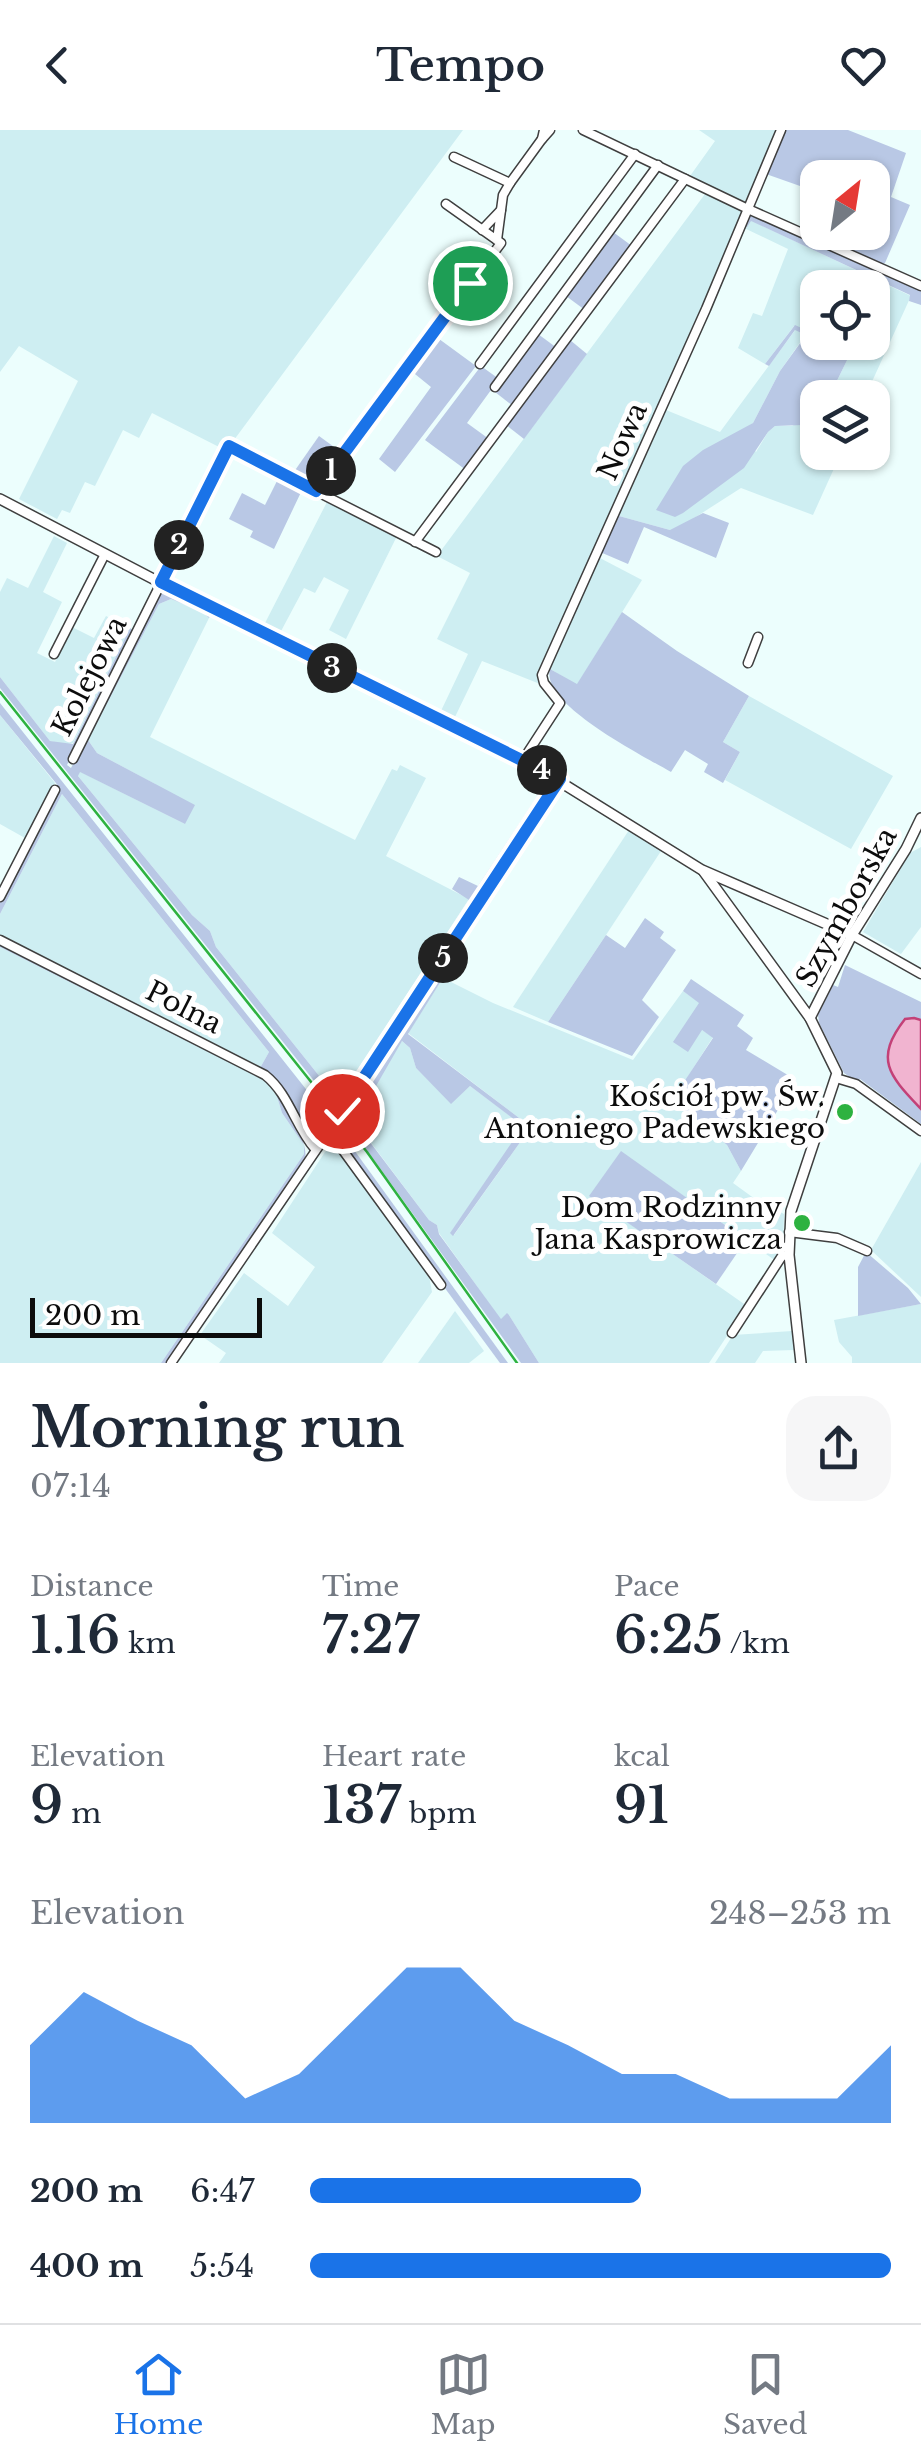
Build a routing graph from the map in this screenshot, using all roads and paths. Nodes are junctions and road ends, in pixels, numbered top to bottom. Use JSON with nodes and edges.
{"nodes":[{"id":1,"x":583,"y":130,"type":"edge"},
{"id":2,"x":781,"y":130,"type":"edge"},
{"id":3,"x":545,"y":133,"type":"edge"},
{"id":4,"x":635,"y":154,"type":"junction"},
{"id":5,"x":454,"y":157,"type":"dead end"},
{"id":6,"x":658,"y":166,"type":"junction"},
{"id":7,"x":685,"y":179,"type":"junction"},
{"id":8,"x":510,"y":183,"type":"junction"},
{"id":9,"x":446,"y":204,"type":"dead end"},
{"id":10,"x":748,"y":209,"type":"junction"},
{"id":11,"x":500,"y":210,"type":"junction"},
{"id":12,"x":482,"y":230,"type":"junction"},
{"id":13,"x":497,"y":240,"type":"junction"},
{"id":14,"x":921,"y":286,"type":"edge"},
{"id":15,"x":480,"y":364,"type":"dead end"},
{"id":16,"x":495,"y":387,"type":"dead end"},
{"id":17,"x":316,"y":491,"type":"junction"},
{"id":18,"x":0,"y":499,"type":"edge"},
{"id":19,"x":415,"y":542,"type":"junction"},
{"id":20,"x":436,"y":552,"type":"dead end"},
{"id":21,"x":105,"y":554,"type":"junction"},
{"id":22,"x":161,"y":582,"type":"junction"},
{"id":23,"x":758,"y":637,"type":"dead end"},
{"id":24,"x":54,"y":654,"type":"dead end"},
{"id":25,"x":748,"y":663,"type":"dead end"},
{"id":26,"x":73,"y":758,"type":"dead end"},
{"id":27,"x":522,"y":760,"type":"junction"},
{"id":28,"x":560,"y":779,"type":"junction"},
{"id":29,"x":55,"y":790,"type":"dead end"},
{"id":30,"x":921,"y":818,"type":"edge"},
{"id":31,"x":702,"y":870,"type":"junction"},
{"id":32,"x":0,"y":897,"type":"edge"},
{"id":33,"x":852,"y":935,"type":"junction"},
{"id":34,"x":0,"y":940,"type":"edge"},
{"id":35,"x":921,"y":974,"type":"edge"},
{"id":36,"x":810,"y":1018,"type":"junction"},
{"id":37,"x":836,"y":1078,"type":"junction"},
{"id":38,"x":921,"y":1132,"type":"edge"},
{"id":39,"x":327,"y":1134,"type":"junction"},
{"id":40,"x":315,"y":1150,"type":"junction"},
{"id":41,"x":789,"y":1232,"type":"junction"},
{"id":42,"x":867,"y":1251,"type":"dead end"},
{"id":43,"x":789,"y":1255,"type":"junction"},
{"id":44,"x":441,"y":1285,"type":"dead end"},
{"id":45,"x":732,"y":1332,"type":"dead end"},
{"id":46,"x":171,"y":1363,"type":"edge"},
{"id":47,"x":802,"y":1363,"type":"edge"}],
"edges":[{"from":1,"to":4,"type":"street"},
{"from":2,"to":10,"type":"street","name":"Nowa"},
{"from":3,"to":8,"type":"street"},
{"from":4,"to":6,"type":"street"},
{"from":4,"to":15,"type":"street"},
{"from":5,"to":8,"type":"street"},
{"from":6,"to":7,"type":"street"},
{"from":6,"to":16,"type":"street"},
{"from":7,"to":10,"type":"street"},
{"from":7,"to":19,"type":"street"},
{"from":8,"to":11,"type":"street"},
{"from":9,"to":12,"type":"street"},
{"from":10,"to":14,"type":"street"},
{"from":10,"to":27,"type":"street","name":"Nowa"},
{"from":11,"to":12,"type":"street"},
{"from":11,"to":13,"type":"street"},
{"from":12,"to":13,"type":"street"},
{"from":13,"to":17,"type":"street"},
{"from":17,"to":19,"type":"street","name":"Kolejowa"},
{"from":17,"to":22,"type":"street","name":"Kolejowa"},
{"from":18,"to":21,"type":"street"},
{"from":19,"to":20,"type":"street","name":"Kolejowa"},
{"from":21,"to":22,"type":"street"},
{"from":21,"to":24,"type":"street"},
{"from":22,"to":26,"type":"street","name":"Kolejowa"},
{"from":22,"to":27,"type":"street"},
{"from":23,"to":25,"type":"street"},
{"from":27,"to":28,"type":"street"},
{"from":28,"to":31,"type":"street"},
{"from":28,"to":39,"type":"street"},
{"from":29,"to":32,"type":"street"},
{"from":30,"to":33,"type":"street","name":"Szymborska"},
{"from":31,"to":33,"type":"street"},
{"from":31,"to":36,"type":"street"},
{"from":33,"to":35,"type":"street"},
{"from":33,"to":36,"type":"street","name":"Szymborska"},
{"from":34,"to":40,"type":"street","name":"Polna"},
{"from":36,"to":37,"type":"street"},
{"from":37,"to":38,"type":"street"},
{"from":37,"to":41,"type":"street"},
{"from":39,"to":40,"type":"street"},
{"from":39,"to":44,"type":"street"},
{"from":40,"to":46,"type":"street"},
{"from":41,"to":42,"type":"street"},
{"from":41,"to":43,"type":"street"},
{"from":43,"to":45,"type":"street"},
{"from":43,"to":47,"type":"street"}]}
